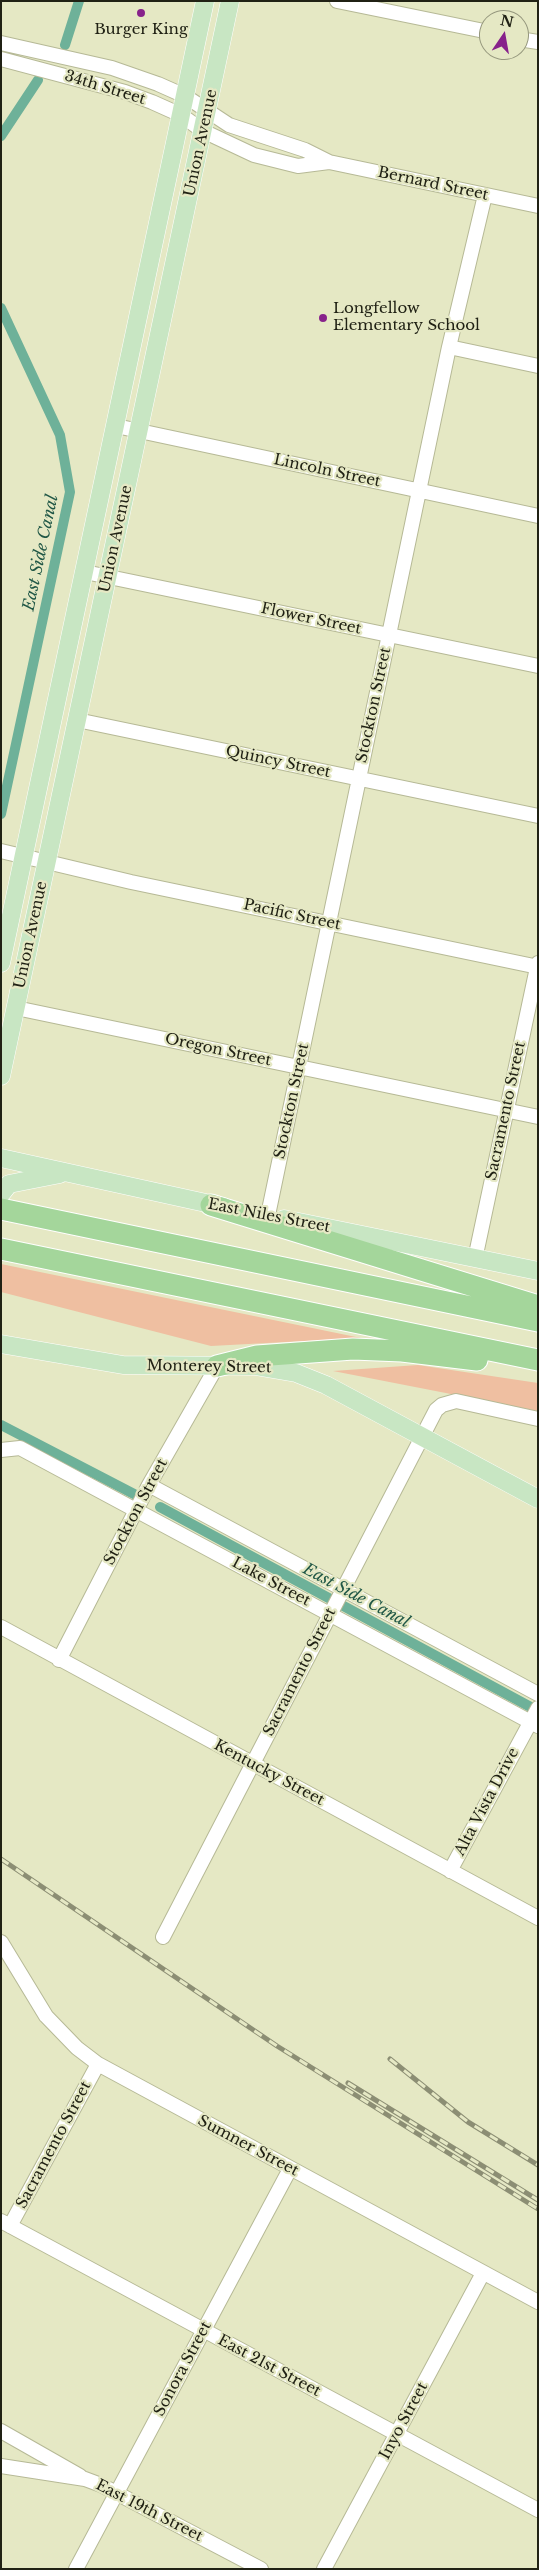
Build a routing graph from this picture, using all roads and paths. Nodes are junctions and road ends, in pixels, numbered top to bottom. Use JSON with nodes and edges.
{"nodes":[{"id":1,"x":205,"y":1,"type":"edge"},
{"id":2,"x":230,"y":1,"type":"edge"},
{"id":3,"x":337,"y":1,"type":"edge"},
{"id":4,"x":479,"y":30,"type":"edge"},
{"id":5,"x":1,"y":43,"type":"edge"},
{"id":6,"x":1,"y":59,"type":"edge"},
{"id":7,"x":185,"y":96,"type":"junction"},
{"id":8,"x":208,"y":111,"type":"junction"},
{"id":9,"x":181,"y":115,"type":"junction"},
{"id":10,"x":204,"y":131,"type":"junction"},
{"id":11,"x":329,"y":162,"type":"junction"},
{"id":12,"x":484,"y":195,"type":"junction"},
{"id":13,"x":538,"y":206,"type":"edge"},
{"id":14,"x":449,"y":347,"type":"junction"},
{"id":15,"x":538,"y":366,"type":"edge"},
{"id":16,"x":116,"y":426,"type":"junction"},
{"id":17,"x":139,"y":432,"type":"junction"},
{"id":18,"x":419,"y":491,"type":"junction"},
{"id":19,"x":538,"y":516,"type":"edge"},
{"id":20,"x":84,"y":572,"type":"junction"},
{"id":21,"x":108,"y":577,"type":"junction"},
{"id":22,"x":389,"y":635,"type":"junction"},
{"id":23,"x":538,"y":666,"type":"edge"},
{"id":24,"x":78,"y":720,"type":"junction"},
{"id":25,"x":359,"y":779,"type":"junction"},
{"id":26,"x":538,"y":816,"type":"edge"},
{"id":27,"x":3,"y":851,"type":"edge"},
{"id":28,"x":24,"y":856,"type":"junction"},
{"id":29,"x":47,"y":861,"type":"junction"},
{"id":30,"x":329,"y":923,"type":"junction"},
{"id":31,"x":1,"y":963,"type":"edge"},
{"id":32,"x":538,"y":965,"type":"edge"},
{"id":33,"x":16,"y":1008,"type":"junction"},
{"id":34,"x":299,"y":1067,"type":"junction"},
{"id":35,"x":1,"y":1076,"type":"edge"},
{"id":36,"x":506,"y":1110,"type":"junction"},
{"id":37,"x":538,"y":1117,"type":"edge"},
{"id":38,"x":1,"y":1158,"type":"edge"},
{"id":39,"x":65,"y":1172,"type":"junction"},
{"id":40,"x":211,"y":1204,"type":"junction"},
{"id":41,"x":4,"y":1205,"type":"edge"},
{"id":42,"x":268,"y":1215,"type":"junction"},
{"id":43,"x":1,"y":1249,"type":"edge"},
{"id":44,"x":475,"y":1259,"type":"junction"},
{"id":45,"x":538,"y":1271,"type":"edge"},
{"id":46,"x":538,"y":1306,"type":"edge"},
{"id":47,"x":538,"y":1321,"type":"edge"},
{"id":48,"x":1,"y":1338,"type":"edge"},
{"id":49,"x":1,"y":1344,"type":"edge"},
{"id":50,"x":32,"y":1350,"type":"junction"},
{"id":51,"x":538,"y":1360,"type":"edge"},
{"id":52,"x":217,"y":1366,"type":"junction"},
{"id":53,"x":538,"y":1366,"type":"edge"},
{"id":54,"x":538,"y":1418,"type":"edge"},
{"id":55,"x":422,"y":1436,"type":"junction"},
{"id":56,"x":1,"y":1450,"type":"edge"},
{"id":57,"x":149,"y":1485,"type":"junction"},
{"id":58,"x":538,"y":1499,"type":"edge"},
{"id":59,"x":137,"y":1510,"type":"junction"},
{"id":60,"x":342,"y":1590,"type":"junction"},
{"id":61,"x":331,"y":1612,"type":"junction"},
{"id":62,"x":1,"y":1627,"type":"edge"},
{"id":63,"x":59,"y":1660,"type":"junction"},
{"id":64,"x":538,"y":1694,"type":"edge"},
{"id":65,"x":538,"y":1708,"type":"edge"},
{"id":66,"x":534,"y":1724,"type":"edge"},
{"id":67,"x":252,"y":1764,"type":"junction"},
{"id":68,"x":450,"y":1871,"type":"junction"},
{"id":69,"x":538,"y":1918,"type":"edge"},
{"id":70,"x":163,"y":1936,"type":"dead end"},
{"id":71,"x":1,"y":1942,"type":"edge"},
{"id":72,"x":98,"y":2064,"type":"junction"},
{"id":73,"x":290,"y":2169,"type":"junction"},
{"id":74,"x":6,"y":2224,"type":"edge"},
{"id":75,"x":483,"y":2272,"type":"junction"},
{"id":76,"x":538,"y":2302,"type":"edge"},
{"id":77,"x":204,"y":2330,"type":"junction"},
{"id":78,"x":1,"y":2431,"type":"edge"},
{"id":79,"x":397,"y":2434,"type":"junction"},
{"id":80,"x":1,"y":2466,"type":"edge"},
{"id":81,"x":84,"y":2479,"type":"junction"},
{"id":82,"x":117,"y":2492,"type":"junction"},
{"id":83,"x":538,"y":2510,"type":"edge"},
{"id":84,"x":76,"y":2569,"type":"edge"},
{"id":85,"x":261,"y":2569,"type":"edge"},
{"id":86,"x":324,"y":2569,"type":"edge"}],
"edges":[{"from":1,"to":7,"type":"main road","name":"Union Avenue"},
{"from":2,"to":8,"type":"main road","name":"Union Avenue"},
{"from":3,"to":4,"type":"street"},
{"from":5,"to":7,"type":"street","name":"34th Street"},
{"from":6,"to":9,"type":"street","name":"34th Street"},
{"from":7,"to":8,"type":"street","name":"Bernard Street"},
{"from":7,"to":9,"type":"main road","name":"Union Avenue"},
{"from":8,"to":10,"type":"main road","name":"Union Avenue"},
{"from":8,"to":11,"type":"street","name":"Bernard Street"},
{"from":9,"to":10,"type":"street","name":"34th Street"},
{"from":9,"to":16,"type":"main road","name":"Union Avenue"},
{"from":10,"to":11,"type":"street","name":"Bernard Street"},
{"from":10,"to":17,"type":"main road","name":"Union Avenue"},
{"from":11,"to":12,"type":"street","name":"Bernard Street"},
{"from":12,"to":13,"type":"street","name":"Bernard Street"},
{"from":12,"to":14,"type":"street","name":"Stockton Street"},
{"from":14,"to":15,"type":"street"},
{"from":14,"to":18,"type":"street","name":"Stockton Street"},
{"from":16,"to":17,"type":"street","name":"Lincoln Street"},
{"from":16,"to":20,"type":"main road","name":"Union Avenue"},
{"from":17,"to":18,"type":"street","name":"Lincoln Street"},
{"from":17,"to":21,"type":"main road","name":"Union Avenue"},
{"from":18,"to":19,"type":"street","name":"Lincoln Street"},
{"from":18,"to":22,"type":"street","name":"Stockton Street"},
{"from":20,"to":21,"type":"street","name":"Flower Street"},
{"from":20,"to":28,"type":"main road","name":"Union Avenue"},
{"from":21,"to":22,"type":"street","name":"Flower Street"},
{"from":21,"to":24,"type":"main road","name":"Union Avenue"},
{"from":22,"to":23,"type":"street","name":"Flower Street"},
{"from":22,"to":25,"type":"street","name":"Stockton Street"},
{"from":24,"to":25,"type":"street","name":"Quincy Street"},
{"from":24,"to":29,"type":"main road","name":"Union Avenue"},
{"from":25,"to":26,"type":"street","name":"Quincy Street"},
{"from":25,"to":30,"type":"street","name":"Stockton Street"},
{"from":27,"to":28,"type":"street","name":"Pacific Street"},
{"from":28,"to":29,"type":"street","name":"Pacific Street"},
{"from":28,"to":31,"type":"main road","name":"Union Avenue"},
{"from":29,"to":30,"type":"street","name":"Pacific Street"},
{"from":29,"to":33,"type":"main road","name":"Union Avenue"},
{"from":30,"to":32,"type":"street","name":"Pacific Street"},
{"from":30,"to":34,"type":"street","name":"Stockton Street"},
{"from":32,"to":36,"type":"street","name":"Sacramento Street"},
{"from":33,"to":34,"type":"street","name":"Oregon Street"},
{"from":33,"to":35,"type":"main road","name":"Union Avenue"},
{"from":34,"to":36,"type":"street","name":"Oregon Street"},
{"from":34,"to":42,"type":"street","name":"Stockton Street"},
{"from":36,"to":37,"type":"street","name":"Oregon Street"},
{"from":36,"to":44,"type":"street","name":"Sacramento Street"},
{"from":38,"to":39,"type":"main road","name":"East Niles Street"},
{"from":39,"to":40,"type":"main road","name":"East Niles Street"},
{"from":39,"to":41,"type":"main road"},
{"from":40,"to":42,"type":"main road","name":"East Niles Street"},
{"from":40,"to":46,"type":"highway"},
{"from":41,"to":47,"type":"highway"},
{"from":42,"to":44,"type":"main road","name":"East Niles Street"},
{"from":43,"to":51,"type":"highway"},
{"from":44,"to":45,"type":"main road","name":"East Niles Street"},
{"from":48,"to":50,"type":"main road"},
{"from":49,"to":50,"type":"main road","name":"Monterey Street"},
{"from":50,"to":52,"type":"main road","name":"Monterey Street"},
{"from":52,"to":53,"type":"highway"},
{"from":52,"to":55,"type":"main road","name":"Monterey Street"},
{"from":52,"to":57,"type":"street","name":"Stockton Street"},
{"from":54,"to":55,"type":"street","name":"Sacramento Street"},
{"from":55,"to":58,"type":"main road","name":"Monterey Street"},
{"from":55,"to":60,"type":"street","name":"Sacramento Street"},
{"from":56,"to":59,"type":"street","name":"Lake Street"},
{"from":57,"to":59,"type":"street","name":"Stockton Street"},
{"from":57,"to":60,"type":"street","name":"Lake Street"},
{"from":59,"to":61,"type":"street","name":"Lake Street"},
{"from":59,"to":63,"type":"street","name":"Stockton Street"},
{"from":60,"to":61,"type":"street","name":"Sacramento Street"},
{"from":60,"to":64,"type":"street","name":"Lake Street"},
{"from":61,"to":66,"type":"street","name":"Lake Street"},
{"from":61,"to":67,"type":"street","name":"Sacramento Street"},
{"from":62,"to":63,"type":"street","name":"Kentucky Street"},
{"from":63,"to":67,"type":"street","name":"Kentucky Street"},
{"from":65,"to":66,"type":"street","name":"Alta Vista Drive"},
{"from":66,"to":68,"type":"street","name":"Alta Vista Drive"},
{"from":67,"to":68,"type":"street","name":"Kentucky Street"},
{"from":67,"to":70,"type":"street","name":"Sacramento Street"},
{"from":68,"to":69,"type":"street","name":"Kentucky Street"},
{"from":71,"to":72,"type":"street","name":"Sumner Street"},
{"from":72,"to":73,"type":"street","name":"Sumner Street"},
{"from":72,"to":74,"type":"street","name":"Sacramento Street"},
{"from":73,"to":75,"type":"street","name":"Sumner Street"},
{"from":73,"to":77,"type":"street","name":"Sonora Street"},
{"from":74,"to":77,"type":"street","name":"East 21st Street"},
{"from":75,"to":76,"type":"street","name":"Sumner Street"},
{"from":75,"to":79,"type":"street","name":"Inyo Street"},
{"from":77,"to":79,"type":"street","name":"East 21st Street"},
{"from":77,"to":82,"type":"street","name":"Sonora Street"},
{"from":78,"to":81,"type":"street"},
{"from":79,"to":83,"type":"street","name":"East 21st Street"},
{"from":79,"to":86,"type":"street","name":"Inyo Street"},
{"from":80,"to":81,"type":"street","name":"East 19th Street"},
{"from":81,"to":82,"type":"street","name":"East 19th Street"},
{"from":82,"to":84,"type":"street","name":"Sonora Street"},
{"from":82,"to":85,"type":"street","name":"East 19th Street"}]}
